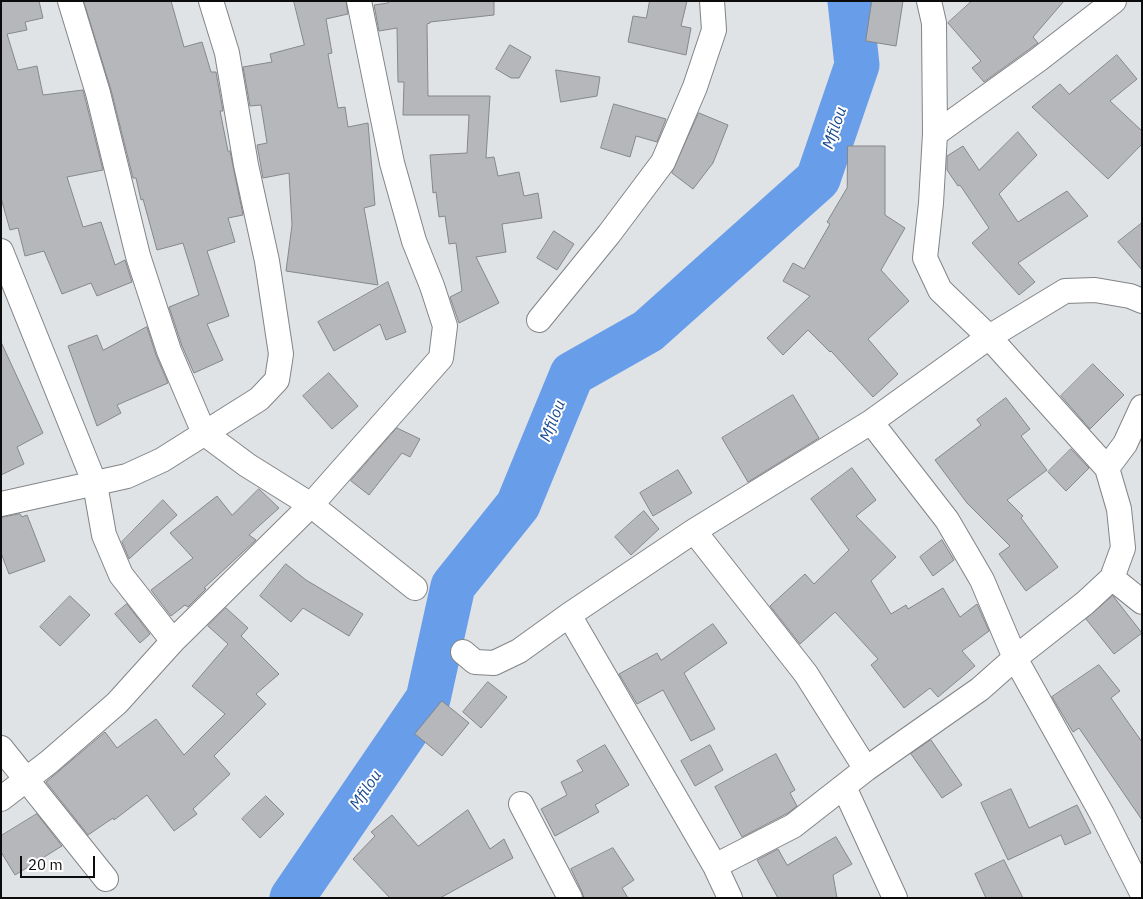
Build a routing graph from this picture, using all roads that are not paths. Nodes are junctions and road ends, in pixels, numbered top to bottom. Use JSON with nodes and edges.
{"nodes":[{"id":1,"x":70,"y":1,"type":"edge"},
{"id":2,"x":211,"y":1,"type":"edge"},
{"id":3,"x":359,"y":1,"type":"edge"},
{"id":4,"x":712,"y":1,"type":"edge"},
{"id":5,"x":929,"y":1,"type":"edge"},
{"id":6,"x":1114,"y":1,"type":"edge"},
{"id":7,"x":935,"y":134,"type":"junction"},
{"id":8,"x":1,"y":251,"type":"edge"},
{"id":9,"x":1142,"y":301,"type":"edge"},
{"id":10,"x":539,"y":320,"type":"dead end"},
{"id":11,"x":989,"y":337,"type":"junction"},
{"id":12,"x":1142,"y":407,"type":"edge"},
{"id":13,"x":871,"y":422,"type":"junction"},
{"id":14,"x":204,"y":433,"type":"junction"},
{"id":15,"x":1107,"y":468,"type":"junction"},
{"id":16,"x":95,"y":484,"type":"junction"},
{"id":17,"x":1,"y":504,"type":"edge"},
{"id":18,"x":311,"y":505,"type":"junction"},
{"id":19,"x":694,"y":531,"type":"junction"},
{"id":20,"x":1112,"y":578,"type":"junction"},
{"id":21,"x":415,"y":588,"type":"dead end"},
{"id":22,"x":1142,"y":602,"type":"edge"},
{"id":23,"x":569,"y":615,"type":"junction"},
{"id":24,"x":173,"y":641,"type":"junction"},
{"id":25,"x":463,"y":652,"type":"dead end"},
{"id":26,"x":1015,"y":658,"type":"junction"},
{"id":27,"x":1,"y":748,"type":"edge"},
{"id":28,"x":866,"y":769,"type":"junction"},
{"id":29,"x":26,"y":779,"type":"junction"},
{"id":30,"x":844,"y":787,"type":"junction"},
{"id":31,"x":1,"y":800,"type":"edge"},
{"id":32,"x":521,"y":804,"type":"dead end"},
{"id":33,"x":715,"y":866,"type":"junction"},
{"id":34,"x":106,"y":879,"type":"dead end"},
{"id":35,"x":1142,"y":893,"type":"edge"},
{"id":36,"x":570,"y":898,"type":"edge"},
{"id":37,"x":730,"y":898,"type":"edge"},
{"id":38,"x":895,"y":898,"type":"edge"}],
"edges":[{"from":1,"to":14,"type":"street"},
{"from":2,"to":14,"type":"street"},
{"from":3,"to":18,"type":"street"},
{"from":4,"to":10,"type":"street"},
{"from":5,"to":7,"type":"street"},
{"from":6,"to":7,"type":"street"},
{"from":7,"to":11,"type":"street"},
{"from":8,"to":16,"type":"street"},
{"from":9,"to":11,"type":"street"},
{"from":11,"to":13,"type":"street"},
{"from":11,"to":15,"type":"street"},
{"from":12,"to":15,"type":"street"},
{"from":13,"to":19,"type":"street"},
{"from":13,"to":26,"type":"street"},
{"from":14,"to":16,"type":"street"},
{"from":14,"to":18,"type":"street"},
{"from":15,"to":20,"type":"street"},
{"from":16,"to":17,"type":"street"},
{"from":16,"to":24,"type":"street"},
{"from":18,"to":21,"type":"street"},
{"from":18,"to":24,"type":"street"},
{"from":19,"to":23,"type":"street"},
{"from":19,"to":28,"type":"street"},
{"from":20,"to":22,"type":"street"},
{"from":20,"to":26,"type":"street"},
{"from":23,"to":25,"type":"street"},
{"from":23,"to":33,"type":"street"},
{"from":24,"to":29,"type":"street"},
{"from":26,"to":28,"type":"street"},
{"from":26,"to":35,"type":"street"},
{"from":27,"to":29,"type":"street"},
{"from":28,"to":30,"type":"street"},
{"from":29,"to":31,"type":"street"},
{"from":29,"to":34,"type":"street"},
{"from":30,"to":33,"type":"street"},
{"from":30,"to":38,"type":"street"},
{"from":32,"to":36,"type":"street"},
{"from":33,"to":37,"type":"street"}]}
